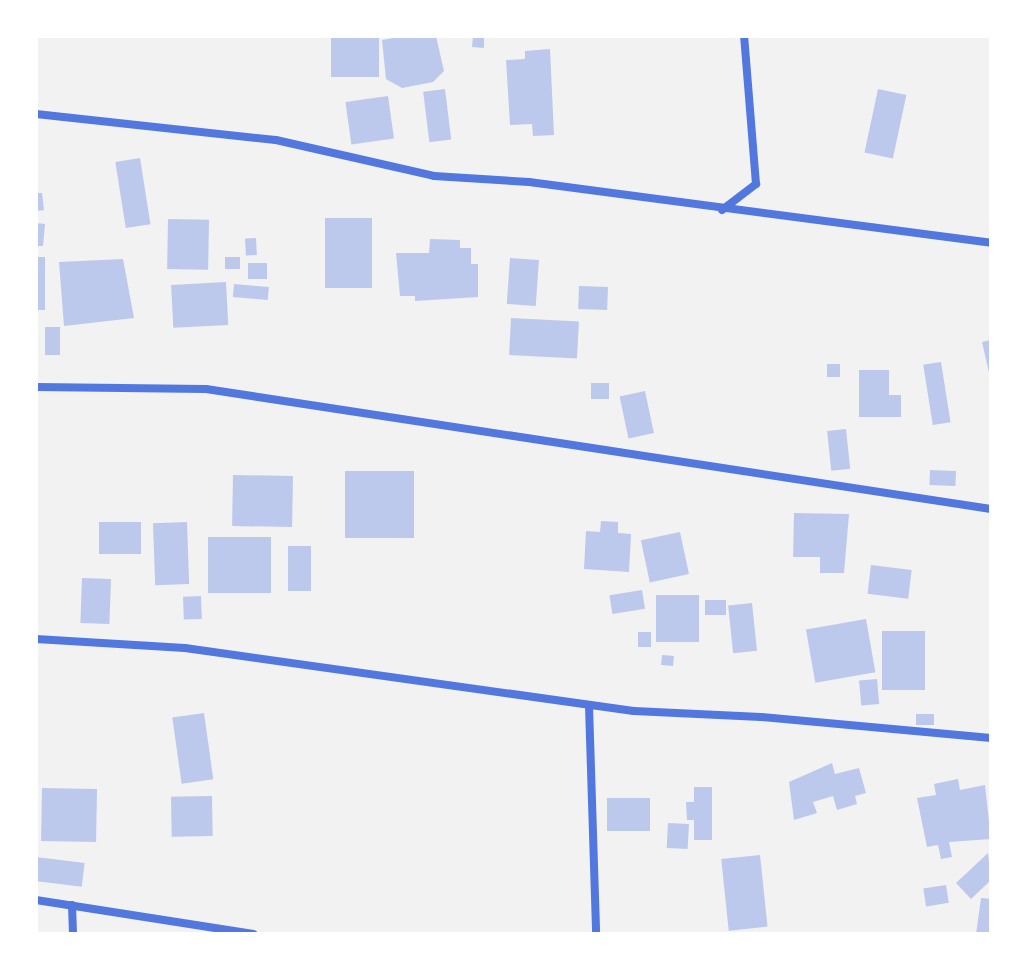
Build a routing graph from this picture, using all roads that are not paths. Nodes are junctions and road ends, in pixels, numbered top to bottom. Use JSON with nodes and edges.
{"nodes":[{"id":1,"x":744,"y":36,"type":"edge"},
{"id":2,"x":36,"y":114,"type":"edge"},
{"id":3,"x":722,"y":210,"type":"junction"},
{"id":4,"x":991,"y":243,"type":"edge"},
{"id":5,"x":36,"y":387,"type":"edge"},
{"id":6,"x":991,"y":509,"type":"edge"},
{"id":7,"x":36,"y":639,"type":"edge"},
{"id":8,"x":589,"y":706,"type":"junction"},
{"id":9,"x":991,"y":738,"type":"edge"},
{"id":10,"x":36,"y":900,"type":"edge"},
{"id":11,"x":72,"y":905,"type":"junction"},
{"id":12,"x":73,"y":934,"type":"edge"},
{"id":13,"x":253,"y":934,"type":"edge"},
{"id":14,"x":596,"y":934,"type":"edge"}],
"edges":[{"from":1,"to":3,"type":"street"},
{"from":2,"to":3,"type":"street"},
{"from":3,"to":4,"type":"street"},
{"from":5,"to":6,"type":"street"},
{"from":7,"to":8,"type":"street"},
{"from":8,"to":9,"type":"street"},
{"from":8,"to":14,"type":"street"},
{"from":10,"to":11,"type":"street"},
{"from":11,"to":12,"type":"street"},
{"from":11,"to":13,"type":"street"}]}
